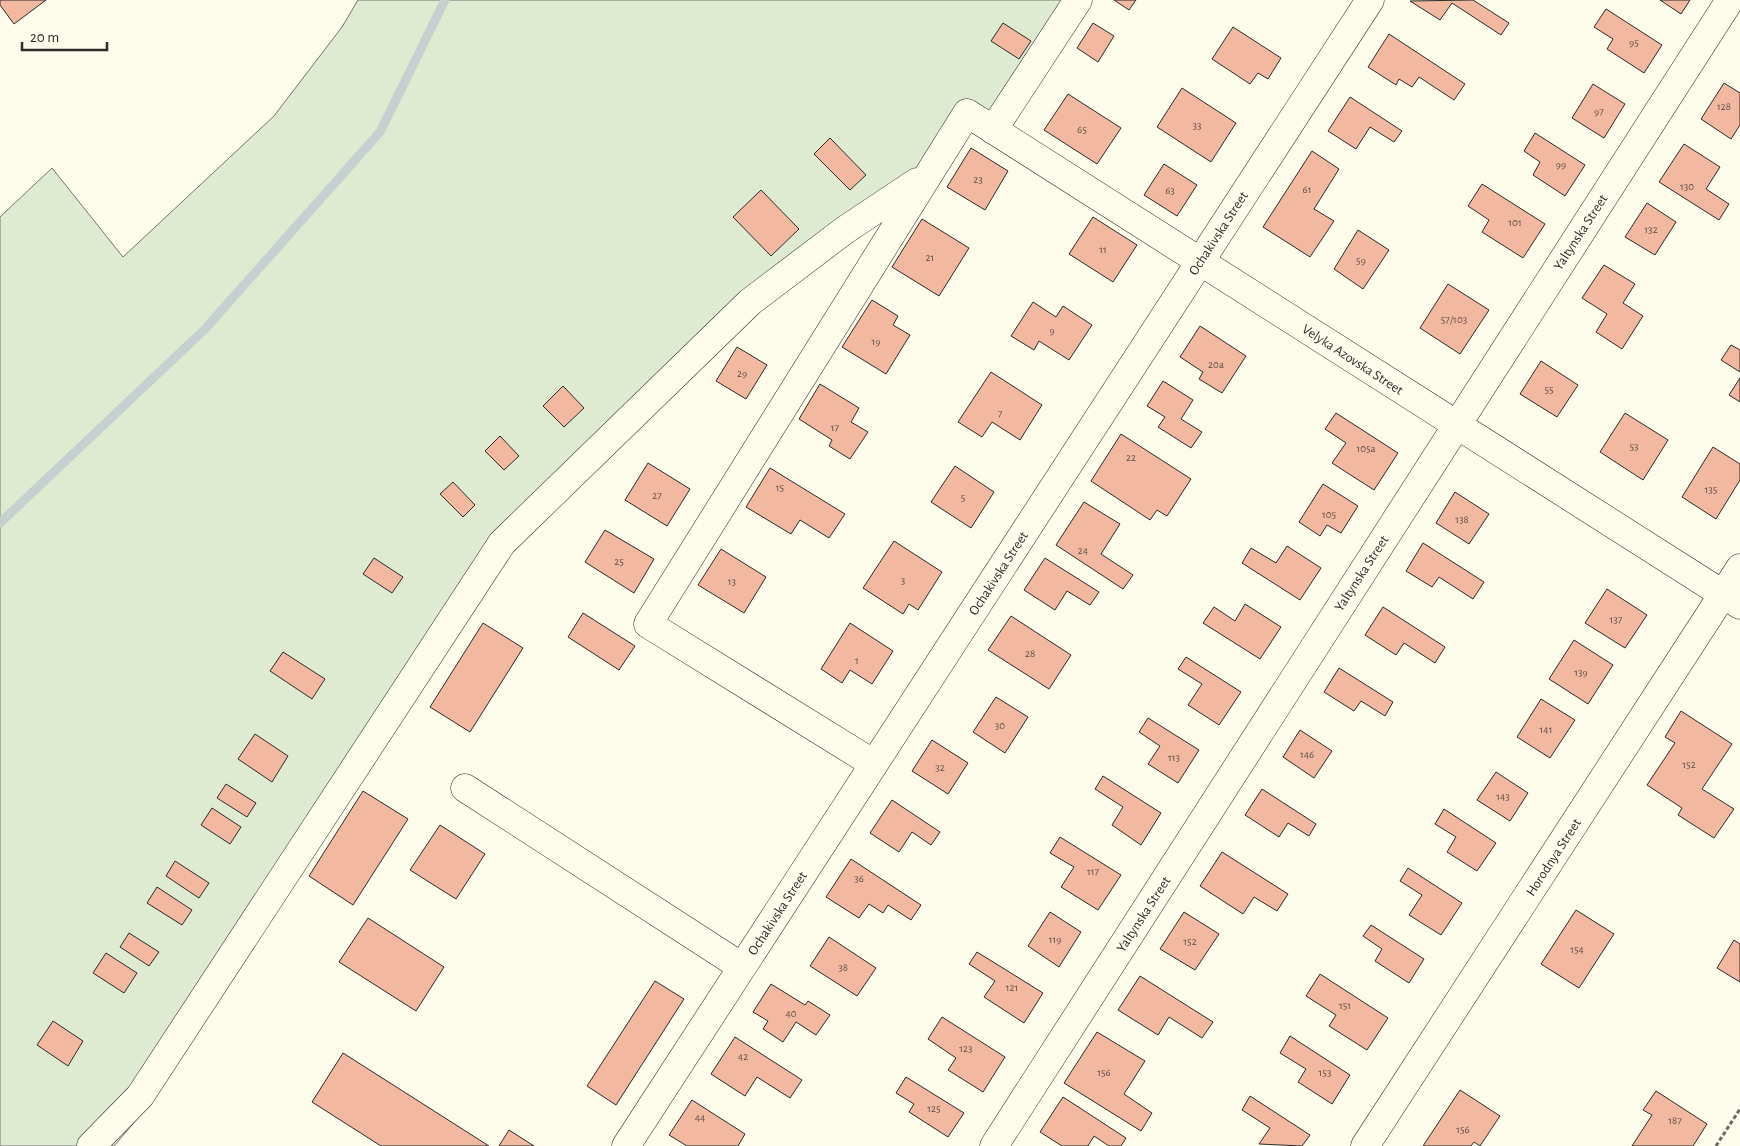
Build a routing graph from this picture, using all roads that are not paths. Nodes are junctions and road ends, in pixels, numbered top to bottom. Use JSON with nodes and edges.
{"nodes":[{"id":1,"x":1078,"y":0,"type":"edge"},
{"id":2,"x":1370,"y":0,"type":"edge"},
{"id":3,"x":1730,"y":0,"type":"edge"},
{"id":4,"x":993,"y":130,"type":"junction"},
{"id":5,"x":925,"y":177,"type":"junction"},
{"id":6,"x":1200,"y":261,"type":"junction"},
{"id":7,"x":1456,"y":424,"type":"junction"},
{"id":8,"x":1740,"y":568,"type":"edge"},
{"id":9,"x":1732,"y":600,"type":"edge"},
{"id":10,"x":874,"y":764,"type":"junction"},
{"id":11,"x":465,"y":788,"type":"dead end"},
{"id":12,"x":742,"y":967,"type":"junction"},
{"id":13,"x":91,"y":1146,"type":"edge"},
{"id":14,"x":626,"y":1146,"type":"edge"},
{"id":15,"x":994,"y":1146,"type":"edge"},
{"id":16,"x":1365,"y":1146,"type":"edge"}],
"edges":[{"from":1,"to":4,"type":"street"},
{"from":2,"to":6,"type":"street","name":"Ochakivska Street"},
{"from":3,"to":7,"type":"street","name":"Yaltynska Street"},
{"from":4,"to":5,"type":"street","name":"Velyka Azovska Street"},
{"from":4,"to":6,"type":"street","name":"Velyka Azovska Street"},
{"from":5,"to":10,"type":"street"},
{"from":5,"to":13,"type":"street"},
{"from":6,"to":7,"type":"street","name":"Velyka Azovska Street"},
{"from":6,"to":10,"type":"street","name":"Ochakivska Street"},
{"from":7,"to":9,"type":"street","name":"Velyka Azovska Street"},
{"from":7,"to":15,"type":"street","name":"Yaltynska Street"},
{"from":8,"to":9,"type":"street","name":"Horodnya Street"},
{"from":9,"to":16,"type":"street","name":"Horodnya Street"},
{"from":10,"to":12,"type":"street","name":"Ochakivska Street"},
{"from":11,"to":12,"type":"street"},
{"from":12,"to":14,"type":"street","name":"Ochakivska Street"}]}
